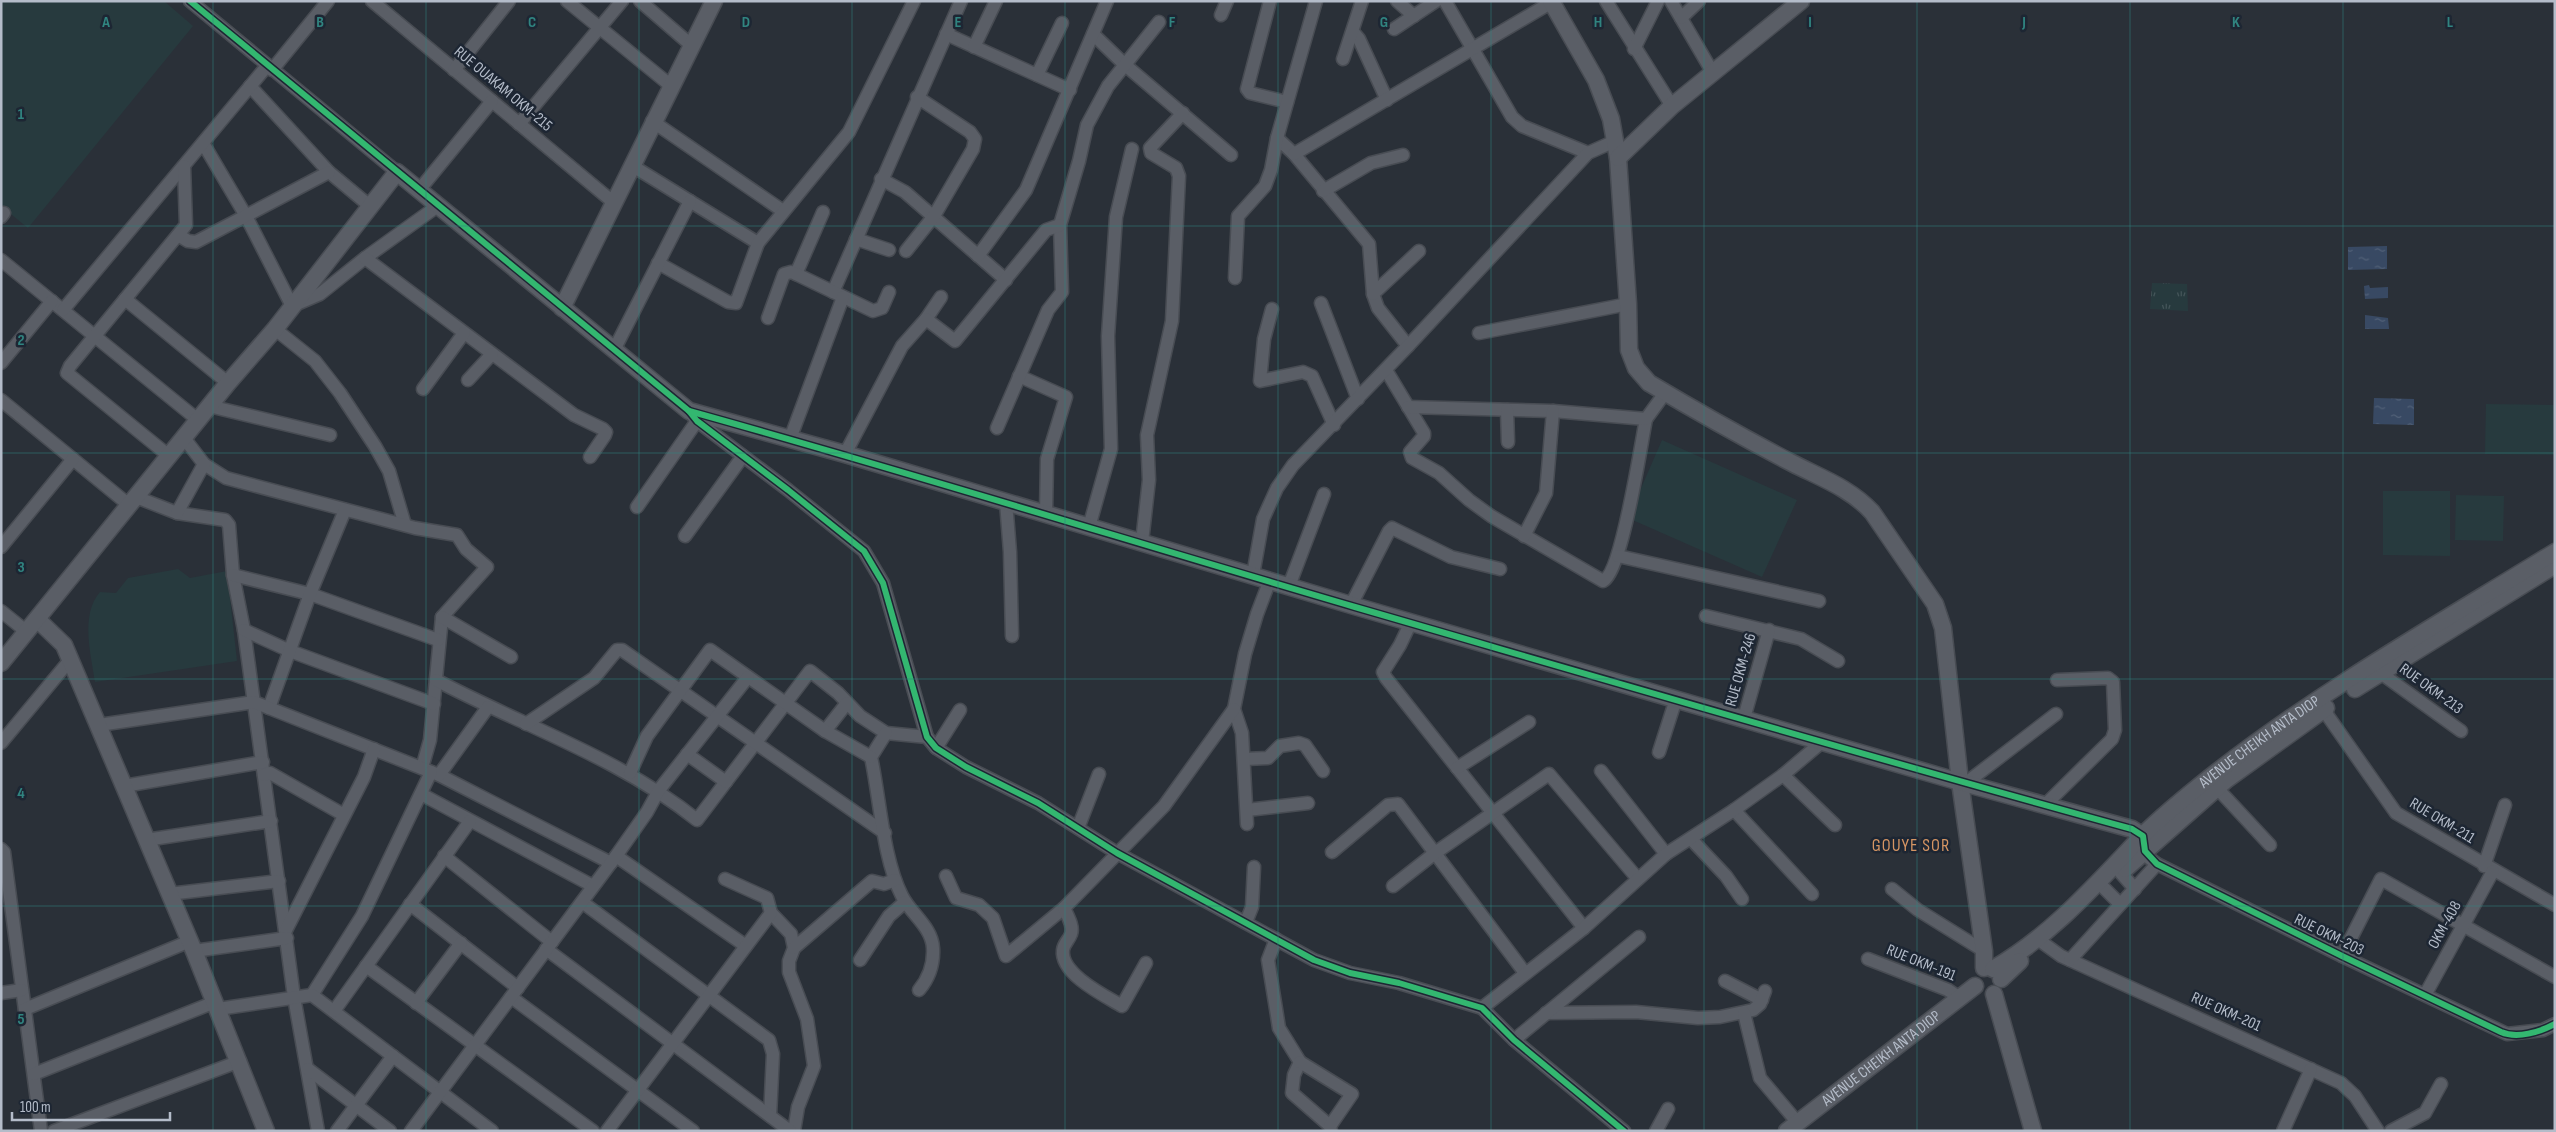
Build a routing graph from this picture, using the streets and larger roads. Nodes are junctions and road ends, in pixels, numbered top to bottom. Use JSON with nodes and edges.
{"nodes":[{"id":1,"x":190,"y":1,"type":"edge"},
{"id":2,"x":328,"y":1,"type":"edge"},
{"id":3,"x":372,"y":1,"type":"edge"},
{"id":4,"x":509,"y":1,"type":"edge"},
{"id":5,"x":567,"y":1,"type":"edge"},
{"id":6,"x":622,"y":1,"type":"edge"},
{"id":7,"x":640,"y":1,"type":"edge"},
{"id":8,"x":714,"y":1,"type":"edge"},
{"id":9,"x":914,"y":1,"type":"edge"},
{"id":10,"x":961,"y":1,"type":"edge"},
{"id":11,"x":996,"y":1,"type":"edge"},
{"id":12,"x":1107,"y":1,"type":"edge"},
{"id":13,"x":1227,"y":1,"type":"edge"},
{"id":14,"x":1270,"y":1,"type":"edge"},
{"id":15,"x":1316,"y":1,"type":"edge"},
{"id":16,"x":1362,"y":1,"type":"edge"},
{"id":17,"x":1397,"y":1,"type":"edge"},
{"id":18,"x":1436,"y":1,"type":"edge"},
{"id":19,"x":1445,"y":1,"type":"edge"},
{"id":20,"x":1606,"y":1,"type":"edge"},
{"id":21,"x":1658,"y":1,"type":"edge"},
{"id":22,"x":1671,"y":1,"type":"edge"},
{"id":23,"x":1699,"y":1,"type":"edge"},
{"id":24,"x":1801,"y":1,"type":"edge"},
{"id":25,"x":1552,"y":2,"type":"edge"},
{"id":26,"x":386,"y":6,"type":"edge"},
{"id":27,"x":1221,"y":14,"type":"dead end"},
{"id":28,"x":1414,"y":16,"type":"junction"},
{"id":29,"x":1681,"y":18,"type":"junction"},
{"id":30,"x":1062,"y":22,"type":"dead end"},
{"id":31,"x":1159,"y":22,"type":"dead end"},
{"id":32,"x":600,"y":28,"type":"junction"},
{"id":33,"x":1394,"y":29,"type":"dead end"},
{"id":34,"x":1353,"y":32,"type":"junction"},
{"id":35,"x":946,"y":34,"type":"junction"},
{"id":36,"x":1093,"y":34,"type":"junction"},
{"id":37,"x":691,"y":45,"type":"junction"},
{"id":38,"x":974,"y":46,"type":"junction"},
{"id":39,"x":1634,"y":49,"type":"junction"},
{"id":40,"x":1472,"y":50,"type":"junction"},
{"id":41,"x":1343,"y":59,"type":"dead end"},
{"id":42,"x":1124,"y":64,"type":"junction"},
{"id":43,"x":270,"y":68,"type":"junction"},
{"id":44,"x":454,"y":70,"type":"junction"},
{"id":45,"x":1713,"y":73,"type":"junction"},
{"id":46,"x":1037,"y":75,"type":"junction"},
{"id":47,"x":670,"y":85,"type":"junction"},
{"id":48,"x":250,"y":86,"type":"junction"},
{"id":49,"x":1070,"y":90,"type":"junction"},
{"id":50,"x":917,"y":97,"type":"junction"},
{"id":51,"x":1387,"y":100,"type":"junction"},
{"id":52,"x":492,"y":101,"type":"junction"},
{"id":53,"x":1287,"y":102,"type":"junction"},
{"id":54,"x":1672,"y":106,"type":"junction"},
{"id":55,"x":1183,"y":113,"type":"junction"},
{"id":56,"x":652,"y":121,"type":"junction"},
{"id":57,"x":519,"y":124,"type":"junction"},
{"id":58,"x":1277,"y":138,"type":"junction"},
{"id":59,"x":1614,"y":141,"type":"junction"},
{"id":60,"x":203,"y":143,"type":"junction"},
{"id":61,"x":1132,"y":149,"type":"dead end"},
{"id":62,"x":1588,"y":153,"type":"junction"},
{"id":63,"x":1231,"y":154,"type":"dead end"},
{"id":64,"x":1294,"y":154,"type":"junction"},
{"id":65,"x":1403,"y":155,"type":"dead end"},
{"id":66,"x":1618,"y":158,"type":"junction"},
{"id":67,"x":184,"y":166,"type":"junction"},
{"id":68,"x":631,"y":166,"type":"junction"},
{"id":69,"x":329,"y":172,"type":"junction"},
{"id":70,"x":397,"y":172,"type":"junction"},
{"id":71,"x":881,"y":179,"type":"junction"},
{"id":72,"x":420,"y":190,"type":"junction"},
{"id":73,"x":1323,"y":191,"type":"junction"},
{"id":74,"x":690,"y":201,"type":"junction"},
{"id":75,"x":613,"y":202,"type":"junction"},
{"id":76,"x":439,"y":206,"type":"junction"},
{"id":77,"x":370,"y":207,"type":"junction"},
{"id":78,"x":783,"y":211,"type":"junction"},
{"id":79,"x":823,"y":212,"type":"dead end"},
{"id":80,"x":246,"y":216,"type":"junction"},
{"id":81,"x":934,"y":216,"type":"junction"},
{"id":82,"x":1060,"y":225,"type":"junction"},
{"id":83,"x":178,"y":235,"type":"junction"},
{"id":84,"x":856,"y":239,"type":"junction"},
{"id":85,"x":758,"y":243,"type":"junction"},
{"id":86,"x":888,"y":250,"type":"dead end"},
{"id":87,"x":906,"y":251,"type":"dead end"},
{"id":88,"x":1419,"y":251,"type":"dead end"},
{"id":89,"x":978,"y":256,"type":"junction"},
{"id":90,"x":365,"y":258,"type":"junction"},
{"id":91,"x":1,"y":260,"type":"edge"},
{"id":92,"x":658,"y":263,"type":"junction"},
{"id":93,"x":796,"y":274,"type":"junction"},
{"id":94,"x":1235,"y":278,"type":"dead end"},
{"id":95,"x":1006,"y":280,"type":"junction"},
{"id":96,"x":890,"y":292,"type":"dead end"},
{"id":97,"x":1373,"y":294,"type":"junction"},
{"id":98,"x":838,"y":295,"type":"junction"},
{"id":99,"x":941,"y":298,"type":"dead end"},
{"id":100,"x":125,"y":299,"type":"junction"},
{"id":101,"x":52,"y":301,"type":"junction"},
{"id":102,"x":1321,"y":302,"type":"dead end"},
{"id":103,"x":1628,"y":304,"type":"junction"},
{"id":104,"x":292,"y":306,"type":"junction"},
{"id":105,"x":562,"y":308,"type":"junction"},
{"id":106,"x":1272,"y":309,"type":"dead end"},
{"id":107,"x":63,"y":310,"type":"junction"},
{"id":108,"x":768,"y":318,"type":"dead end"},
{"id":109,"x":926,"y":319,"type":"junction"},
{"id":110,"x":275,"y":329,"type":"junction"},
{"id":111,"x":464,"y":333,"type":"junction"},
{"id":112,"x":1479,"y":333,"type":"dead end"},
{"id":113,"x":95,"y":336,"type":"junction"},
{"id":114,"x":1408,"y":346,"type":"junction"},
{"id":115,"x":614,"y":350,"type":"junction"},
{"id":116,"x":492,"y":354,"type":"junction"},
{"id":117,"x":1,"y":363,"type":"edge"},
{"id":118,"x":1386,"y":370,"type":"junction"},
{"id":119,"x":1019,"y":376,"type":"junction"},
{"id":120,"x":468,"y":380,"type":"dead end"},
{"id":121,"x":228,"y":383,"type":"junction"},
{"id":122,"x":423,"y":389,"type":"dead end"},
{"id":123,"x":1665,"y":393,"type":"junction"},
{"id":124,"x":1358,"y":399,"type":"junction"},
{"id":125,"x":1,"y":400,"type":"edge"},
{"id":126,"x":209,"y":406,"type":"junction"},
{"id":127,"x":1408,"y":407,"type":"junction"},
{"id":128,"x":1507,"y":410,"type":"junction"},
{"id":129,"x":1553,"y":411,"type":"junction"},
{"id":130,"x":693,"y":416,"type":"junction"},
{"id":131,"x":1646,"y":419,"type":"junction"},
{"id":132,"x":198,"y":420,"type":"junction"},
{"id":133,"x":1334,"y":425,"type":"junction"},
{"id":134,"x":997,"y":428,"type":"dead end"},
{"id":135,"x":330,"y":435,"type":"dead end"},
{"id":136,"x":184,"y":438,"type":"junction"},
{"id":137,"x":790,"y":439,"type":"junction"},
{"id":138,"x":1508,"y":442,"type":"dead end"},
{"id":139,"x":845,"y":454,"type":"junction"},
{"id":140,"x":169,"y":456,"type":"junction"},
{"id":141,"x":743,"y":456,"type":"junction"},
{"id":142,"x":590,"y":457,"type":"dead end"},
{"id":143,"x":73,"y":459,"type":"junction"},
{"id":144,"x":204,"y":464,"type":"junction"},
{"id":145,"x":1324,"y":494,"type":"dead end"},
{"id":146,"x":133,"y":501,"type":"junction"},
{"id":147,"x":1006,"y":502,"type":"junction"},
{"id":148,"x":637,"y":508,"type":"dead end"},
{"id":149,"x":345,"y":510,"type":"junction"},
{"id":150,"x":177,"y":512,"type":"junction"},
{"id":151,"x":1046,"y":514,"type":"junction"},
{"id":152,"x":405,"y":525,"type":"junction"},
{"id":153,"x":1089,"y":527,"type":"junction"},
{"id":154,"x":685,"y":536,"type":"dead end"},
{"id":155,"x":1524,"y":536,"type":"junction"},
{"id":156,"x":1142,"y":542,"type":"junction"},
{"id":157,"x":1,"y":547,"type":"edge"},
{"id":158,"x":2555,"y":552,"type":"edge"},
{"id":159,"x":1618,"y":556,"type":"junction"},
{"id":160,"x":2555,"y":565,"type":"edge"},
{"id":161,"x":1500,"y":569,"type":"dead end"},
{"id":162,"x":233,"y":575,"type":"junction"},
{"id":163,"x":1253,"y":575,"type":"junction"},
{"id":164,"x":1270,"y":580,"type":"junction"},
{"id":165,"x":1289,"y":586,"type":"junction"},
{"id":166,"x":310,"y":594,"type":"junction"},
{"id":167,"x":1819,"y":601,"type":"dead end"},
{"id":168,"x":1351,"y":605,"type":"junction"},
{"id":169,"x":1,"y":611,"type":"edge"},
{"id":170,"x":1706,"y":616,"type":"dead end"},
{"id":171,"x":442,"y":617,"type":"junction"},
{"id":172,"x":1411,"y":622,"type":"junction"},
{"id":173,"x":32,"y":626,"type":"junction"},
{"id":174,"x":244,"y":630,"type":"junction"},
{"id":175,"x":1769,"y":630,"type":"junction"},
{"id":176,"x":1012,"y":636,"type":"dead end"},
{"id":177,"x":438,"y":640,"type":"junction"},
{"id":178,"x":290,"y":651,"type":"junction"},
{"id":179,"x":511,"y":657,"type":"dead end"},
{"id":180,"x":70,"y":660,"type":"junction"},
{"id":181,"x":1838,"y":662,"type":"dead end"},
{"id":182,"x":1,"y":663,"type":"edge"},
{"id":183,"x":2382,"y":674,"type":"junction"},
{"id":184,"x":748,"y":677,"type":"junction"},
{"id":185,"x":436,"y":680,"type":"junction"},
{"id":186,"x":2057,"y":680,"type":"dead end"},
{"id":187,"x":680,"y":690,"type":"junction"},
{"id":188,"x":1676,"y":699,"type":"junction"},
{"id":189,"x":254,"y":702,"type":"junction"},
{"id":190,"x":847,"y":702,"type":"junction"},
{"id":191,"x":785,"y":703,"type":"junction"},
{"id":192,"x":434,"y":704,"type":"junction"},
{"id":193,"x":488,"y":707,"type":"junction"},
{"id":194,"x":269,"y":708,"type":"junction"},
{"id":195,"x":1234,"y":709,"type":"junction"},
{"id":196,"x":2323,"y":709,"type":"junction"},
{"id":197,"x":960,"y":710,"type":"dead end"},
{"id":198,"x":2056,"y":714,"type":"dead end"},
{"id":199,"x":718,"y":717,"type":"junction"},
{"id":200,"x":1744,"y":718,"type":"junction"},
{"id":201,"x":1529,"y":722,"type":"dead end"},
{"id":202,"x":526,"y":724,"type":"junction"},
{"id":203,"x":99,"y":725,"type":"junction"},
{"id":204,"x":825,"y":731,"type":"junction"},
{"id":205,"x":2461,"y":731,"type":"dead end"},
{"id":206,"x":886,"y":733,"type":"junction"},
{"id":207,"x":927,"y":737,"type":"junction"},
{"id":208,"x":755,"y":742,"type":"junction"},
{"id":209,"x":1822,"y":742,"type":"junction"},
{"id":210,"x":1,"y":743,"type":"edge"},
{"id":211,"x":936,"y":748,"type":"junction"},
{"id":212,"x":374,"y":749,"type":"junction"},
{"id":213,"x":1659,"y":752,"type":"dead end"},
{"id":214,"x":687,"y":754,"type":"junction"},
{"id":215,"x":871,"y":757,"type":"junction"},
{"id":216,"x":1244,"y":759,"type":"junction"},
{"id":217,"x":1457,"y":768,"type":"junction"},
{"id":218,"x":263,"y":769,"type":"junction"},
{"id":219,"x":1323,"y":771,"type":"dead end"},
{"id":220,"x":1601,"y":771,"type":"dead end"},
{"id":221,"x":431,"y":772,"type":"junction"},
{"id":222,"x":630,"y":774,"type":"junction"},
{"id":223,"x":1099,"y":774,"type":"dead end"},
{"id":224,"x":1783,"y":775,"type":"junction"},
{"id":225,"x":726,"y":782,"type":"junction"},
{"id":226,"x":1963,"y":783,"type":"junction"},
{"id":227,"x":124,"y":786,"type":"junction"},
{"id":228,"x":2217,"y":788,"type":"junction"},
{"id":229,"x":659,"y":790,"type":"junction"},
{"id":230,"x":420,"y":794,"type":"junction"},
{"id":231,"x":1308,"y":803,"type":"dead end"},
{"id":232,"x":2045,"y":805,"type":"junction"},
{"id":233,"x":2505,"y":805,"type":"dead end"},
{"id":234,"x":1247,"y":810,"type":"junction"},
{"id":235,"x":1734,"y":810,"type":"junction"},
{"id":236,"x":1491,"y":813,"type":"junction"},
{"id":237,"x":344,"y":814,"type":"junction"},
{"id":238,"x":271,"y":821,"type":"junction"},
{"id":239,"x":470,"y":821,"type":"junction"},
{"id":240,"x":1247,"y":824,"type":"dead end"},
{"id":241,"x":1835,"y":825,"type":"dead end"},
{"id":242,"x":1078,"y":828,"type":"junction"},
{"id":243,"x":885,"y":833,"type":"junction"},
{"id":244,"x":1690,"y":839,"type":"junction"},
{"id":245,"x":146,"y":840,"type":"junction"},
{"id":246,"x":2144,"y":844,"type":"junction"},
{"id":247,"x":2270,"y":845,"type":"dead end"},
{"id":248,"x":1,"y":849,"type":"edge"},
{"id":249,"x":1332,"y":852,"type":"dead end"},
{"id":250,"x":1117,"y":853,"type":"junction"},
{"id":251,"x":1435,"y":853,"type":"junction"},
{"id":252,"x":1666,"y":854,"type":"junction"},
{"id":253,"x":444,"y":856,"type":"junction"},
{"id":254,"x":614,"y":859,"type":"junction"},
{"id":255,"x":2157,"y":864,"type":"junction"},
{"id":256,"x":1254,"y":867,"type":"dead end"},
{"id":257,"x":2489,"y":868,"type":"junction"},
{"id":258,"x":2121,"y":873,"type":"junction"},
{"id":259,"x":946,"y":876,"type":"dead end"},
{"id":260,"x":725,"y":879,"type":"dead end"},
{"id":261,"x":1638,"y":879,"type":"junction"},
{"id":262,"x":279,"y":880,"type":"junction"},
{"id":263,"x":895,"y":880,"type":"junction"},
{"id":264,"x":594,"y":886,"type":"junction"},
{"id":265,"x":1393,"y":886,"type":"dead end"},
{"id":266,"x":2104,"y":888,"type":"junction"},
{"id":267,"x":1892,"y":889,"type":"dead end"},
{"id":268,"x":2135,"y":889,"type":"junction"},
{"id":269,"x":169,"y":894,"type":"junction"},
{"id":270,"x":1812,"y":894,"type":"dead end"},
{"id":271,"x":1742,"y":899,"type":"dead end"},
{"id":272,"x":582,"y":902,"type":"junction"},
{"id":273,"x":905,"y":902,"type":"junction"},
{"id":274,"x":410,"y":904,"type":"junction"},
{"id":275,"x":2120,"y":904,"type":"junction"},
{"id":276,"x":2555,"y":905,"type":"edge"},
{"id":277,"x":1064,"y":908,"type":"junction"},
{"id":278,"x":771,"y":912,"type":"junction"},
{"id":279,"x":1246,"y":922,"type":"junction"},
{"id":280,"x":2463,"y":925,"type":"junction"},
{"id":281,"x":1584,"y":928,"type":"junction"},
{"id":282,"x":286,"y":934,"type":"junction"},
{"id":283,"x":1639,"y":937,"type":"dead end"},
{"id":284,"x":1276,"y":939,"type":"junction"},
{"id":285,"x":2043,"y":943,"type":"junction"},
{"id":286,"x":461,"y":944,"type":"junction"},
{"id":287,"x":549,"y":945,"type":"junction"},
{"id":288,"x":192,"y":946,"type":"junction"},
{"id":289,"x":746,"y":946,"type":"junction"},
{"id":290,"x":794,"y":948,"type":"junction"},
{"id":291,"x":1984,"y":950,"type":"junction"},
{"id":292,"x":2342,"y":956,"type":"junction"},
{"id":293,"x":1868,"y":959,"type":"dead end"},
{"id":294,"x":860,"y":960,"type":"dead end"},
{"id":295,"x":2070,"y":960,"type":"junction"},
{"id":296,"x":1146,"y":963,"type":"dead end"},
{"id":297,"x":366,"y":966,"type":"junction"},
{"id":298,"x":1993,"y":972,"type":"junction"},
{"id":299,"x":1526,"y":973,"type":"junction"},
{"id":300,"x":2555,"y":977,"type":"edge"},
{"id":301,"x":1725,"y":981,"type":"dead end"},
{"id":302,"x":1975,"y":986,"type":"junction"},
{"id":303,"x":22,"y":990,"type":"junction"},
{"id":304,"x":919,"y":990,"type":"dead end"},
{"id":305,"x":514,"y":992,"type":"junction"},
{"id":306,"x":1,"y":993,"type":"edge"},
{"id":307,"x":1994,"y":994,"type":"junction"},
{"id":308,"x":312,"y":995,"type":"junction"},
{"id":309,"x":709,"y":995,"type":"junction"},
{"id":310,"x":2425,"y":996,"type":"junction"},
{"id":311,"x":294,"y":997,"type":"junction"},
{"id":312,"x":1960,"y":998,"type":"junction"},
{"id":313,"x":416,"y":1003,"type":"junction"},
{"id":314,"x":217,"y":1005,"type":"junction"},
{"id":315,"x":1482,"y":1008,"type":"junction"},
{"id":316,"x":25,"y":1009,"type":"junction"},
{"id":317,"x":334,"y":1011,"type":"junction"},
{"id":318,"x":1546,"y":1013,"type":"junction"},
{"id":319,"x":1744,"y":1013,"type":"junction"},
{"id":320,"x":2555,"y":1024,"type":"edge"},
{"id":321,"x":1514,"y":1040,"type":"junction"},
{"id":322,"x":672,"y":1043,"type":"junction"},
{"id":323,"x":475,"y":1045,"type":"junction"},
{"id":324,"x":393,"y":1056,"type":"junction"},
{"id":325,"x":240,"y":1061,"type":"junction"},
{"id":326,"x":1300,"y":1062,"type":"junction"},
{"id":327,"x":308,"y":1069,"type":"junction"},
{"id":328,"x":2311,"y":1069,"type":"junction"},
{"id":329,"x":34,"y":1074,"type":"junction"},
{"id":330,"x":2440,"y":1084,"type":"dead end"},
{"id":331,"x":637,"y":1090,"type":"junction"},
{"id":332,"x":440,"y":1091,"type":"junction"},
{"id":333,"x":356,"y":1105,"type":"junction"},
{"id":334,"x":1668,"y":1109,"type":"dead end"},
{"id":335,"x":770,"y":1116,"type":"junction"},
{"id":336,"x":1792,"y":1127,"type":"edge"},
{"id":337,"x":1331,"y":1129,"type":"edge"},
{"id":338,"x":41,"y":1131,"type":"edge"},
{"id":339,"x":54,"y":1131,"type":"edge"},
{"id":340,"x":266,"y":1131,"type":"edge"},
{"id":341,"x":318,"y":1131,"type":"edge"},
{"id":342,"x":337,"y":1131,"type":"edge"},
{"id":343,"x":390,"y":1131,"type":"edge"},
{"id":344,"x":411,"y":1131,"type":"edge"},
{"id":345,"x":492,"y":1131,"type":"edge"},
{"id":346,"x":593,"y":1131,"type":"edge"},
{"id":347,"x":607,"y":1131,"type":"edge"},
{"id":348,"x":693,"y":1131,"type":"edge"},
{"id":349,"x":792,"y":1131,"type":"edge"},
{"id":350,"x":1624,"y":1131,"type":"edge"},
{"id":351,"x":1656,"y":1131,"type":"edge"},
{"id":352,"x":2033,"y":1131,"type":"edge"},
{"id":353,"x":2282,"y":1131,"type":"edge"},
{"id":354,"x":2378,"y":1131,"type":"edge"},
{"id":355,"x":2391,"y":1131,"type":"edge"}],
"edges":[{"from":1,"to":43,"type":"street"},
{"from":2,"to":43,"type":"street"},
{"from":3,"to":26,"type":"street","name":"RUE OUAKAM OKM-215"},
{"from":4,"to":44,"type":"street"},
{"from":5,"to":32,"type":"street"},
{"from":6,"to":32,"type":"street"},
{"from":7,"to":37,"type":"street"},
{"from":8,"to":37,"type":"street"},
{"from":9,"to":78,"type":"street"},
{"from":10,"to":35,"type":"street"},
{"from":11,"to":38,"type":"street"},
{"from":12,"to":36,"type":"street"},
{"from":13,"to":27,"type":"street"},
{"from":14,"to":53,"type":"street"},
{"from":15,"to":53,"type":"street"},
{"from":16,"to":34,"type":"street"},
{"from":17,"to":28,"type":"street"},
{"from":18,"to":28,"type":"street"},
{"from":19,"to":40,"type":"street"},
{"from":20,"to":39,"type":"street"},
{"from":21,"to":39,"type":"street"},
{"from":22,"to":29,"type":"street"},
{"from":23,"to":29,"type":"street"},
{"from":24,"to":45,"type":"street"},
{"from":25,"to":40,"type":"street"},
{"from":25,"to":59,"type":"street"},
{"from":26,"to":44,"type":"street","name":"RUE OUAKAM OKM-215"},
{"from":28,"to":33,"type":"street"},
{"from":29,"to":45,"type":"street"},
{"from":30,"to":46,"type":"street"},
{"from":31,"to":42,"type":"street"},
{"from":32,"to":47,"type":"street"},
{"from":32,"to":57,"type":"street"},
{"from":34,"to":41,"type":"street"},
{"from":34,"to":51,"type":"street"},
{"from":35,"to":38,"type":"street"},
{"from":35,"to":50,"type":"street"},
{"from":36,"to":42,"type":"street"},
{"from":36,"to":49,"type":"street"},
{"from":37,"to":47,"type":"street"},
{"from":38,"to":46,"type":"street"},
{"from":39,"to":54,"type":"street"},
{"from":40,"to":51,"type":"street"},
{"from":40,"to":62,"type":"street"},
{"from":42,"to":55,"type":"street"},
{"from":42,"to":82,"type":"street"},
{"from":43,"to":48,"type":"street"},
{"from":43,"to":70,"type":"street"},
{"from":44,"to":52,"type":"street","name":"RUE OUAKAM OKM-215"},
{"from":45,"to":54,"type":"street"},
{"from":46,"to":49,"type":"street"},
{"from":47,"to":56,"type":"street"},
{"from":48,"to":60,"type":"street"},
{"from":48,"to":69,"type":"street"},
{"from":49,"to":89,"type":"street"},
{"from":50,"to":71,"type":"street"},
{"from":50,"to":81,"type":"street"},
{"from":51,"to":64,"type":"street"},
{"from":52,"to":57,"type":"street","name":"RUE OUAKAM OKM-215"},
{"from":52,"to":72,"type":"street"},
{"from":53,"to":58,"type":"street"},
{"from":54,"to":66,"type":"street"},
{"from":55,"to":63,"type":"street"},
{"from":55,"to":156,"type":"street"},
{"from":56,"to":68,"type":"street"},
{"from":56,"to":78,"type":"street"},
{"from":57,"to":75,"type":"street","name":"RUE OUAKAM OKM-215"},
{"from":58,"to":64,"type":"street"},
{"from":58,"to":94,"type":"street"},
{"from":59,"to":62,"type":"street"},
{"from":59,"to":66,"type":"street"},
{"from":60,"to":67,"type":"street"},
{"from":60,"to":80,"type":"street"},
{"from":61,"to":153,"type":"street"},
{"from":62,"to":114,"type":"street"},
{"from":64,"to":73,"type":"street"},
{"from":65,"to":73,"type":"street"},
{"from":66,"to":103,"type":"street"},
{"from":67,"to":83,"type":"street"},
{"from":67,"to":107,"type":"street"},
{"from":68,"to":74,"type":"street"},
{"from":68,"to":75,"type":"street"},
{"from":69,"to":77,"type":"street"},
{"from":69,"to":80,"type":"street"},
{"from":70,"to":72,"type":"street"},
{"from":70,"to":77,"type":"street"},
{"from":71,"to":81,"type":"street"},
{"from":71,"to":84,"type":"street"},
{"from":72,"to":76,"type":"street"},
{"from":73,"to":97,"type":"street"},
{"from":74,"to":85,"type":"street"},
{"from":74,"to":92,"type":"street"},
{"from":75,"to":105,"type":"street"},
{"from":76,"to":90,"type":"street"},
{"from":76,"to":105,"type":"street"},
{"from":77,"to":104,"type":"street"},
{"from":78,"to":85,"type":"street"},
{"from":79,"to":93,"type":"street"},
{"from":80,"to":83,"type":"street"},
{"from":80,"to":104,"type":"street"},
{"from":81,"to":87,"type":"street"},
{"from":81,"to":89,"type":"street"},
{"from":82,"to":95,"type":"street"},
{"from":82,"to":119,"type":"street"},
{"from":83,"to":100,"type":"street"},
{"from":84,"to":86,"type":"street"},
{"from":84,"to":98,"type":"street"},
{"from":85,"to":92,"type":"street"},
{"from":88,"to":97,"type":"street"},
{"from":89,"to":95,"type":"street"},
{"from":90,"to":104,"type":"street"},
{"from":90,"to":111,"type":"street"},
{"from":91,"to":101,"type":"street"},
{"from":92,"to":115,"type":"street"},
{"from":93,"to":98,"type":"street"},
{"from":93,"to":108,"type":"street"},
{"from":95,"to":109,"type":"street"},
{"from":96,"to":98,"type":"street"},
{"from":97,"to":114,"type":"street"},
{"from":98,"to":137,"type":"street"},
{"from":99,"to":109,"type":"street"},
{"from":100,"to":113,"type":"street"},
{"from":100,"to":121,"type":"street"},
{"from":101,"to":107,"type":"street"},
{"from":101,"to":117,"type":"street"},
{"from":102,"to":124,"type":"street"},
{"from":103,"to":112,"type":"street"},
{"from":103,"to":123,"type":"street"},
{"from":104,"to":110,"type":"street"},
{"from":105,"to":115,"type":"street"},
{"from":106,"to":133,"type":"street"},
{"from":107,"to":113,"type":"street"},
{"from":109,"to":139,"type":"street"},
{"from":110,"to":121,"type":"street"},
{"from":110,"to":152,"type":"street"},
{"from":111,"to":116,"type":"street"},
{"from":111,"to":122,"type":"street"},
{"from":113,"to":132,"type":"street"},
{"from":113,"to":140,"type":"street"},
{"from":114,"to":118,"type":"street"},
{"from":115,"to":130,"type":"street"},
{"from":116,"to":120,"type":"street"},
{"from":116,"to":142,"type":"street"},
{"from":118,"to":124,"type":"street"},
{"from":118,"to":127,"type":"street"},
{"from":119,"to":134,"type":"street"},
{"from":119,"to":151,"type":"street"},
{"from":121,"to":126,"type":"street"},
{"from":123,"to":131,"type":"street"},
{"from":123,"to":226,"type":"street"},
{"from":124,"to":133,"type":"street"},
{"from":125,"to":143,"type":"street"},
{"from":126,"to":132,"type":"street"},
{"from":126,"to":135,"type":"street"},
{"from":127,"to":128,"type":"street"},
{"from":127,"to":155,"type":"street"},
{"from":128,"to":129,"type":"street"},
{"from":128,"to":138,"type":"street"},
{"from":129,"to":131,"type":"street"},
{"from":129,"to":155,"type":"street"},
{"from":130,"to":137,"type":"street"},
{"from":130,"to":141,"type":"street"},
{"from":130,"to":148,"type":"street"},
{"from":131,"to":159,"type":"street"},
{"from":132,"to":136,"type":"street"},
{"from":133,"to":163,"type":"street"},
{"from":136,"to":140,"type":"street"},
{"from":136,"to":144,"type":"street"},
{"from":137,"to":139,"type":"street"},
{"from":139,"to":147,"type":"street"},
{"from":140,"to":146,"type":"street"},
{"from":141,"to":154,"type":"street"},
{"from":141,"to":207,"type":"street"},
{"from":143,"to":146,"type":"street"},
{"from":143,"to":157,"type":"street"},
{"from":144,"to":149,"type":"street"},
{"from":144,"to":150,"type":"street"},
{"from":145,"to":165,"type":"street"},
{"from":146,"to":150,"type":"street"},
{"from":146,"to":173,"type":"street"},
{"from":147,"to":151,"type":"street"},
{"from":147,"to":176,"type":"street"},
{"from":149,"to":152,"type":"street"},
{"from":149,"to":166,"type":"street"},
{"from":150,"to":162,"type":"street"},
{"from":151,"to":153,"type":"street"},
{"from":152,"to":171,"type":"street"},
{"from":153,"to":156,"type":"street"},
{"from":155,"to":159,"type":"street"},
{"from":156,"to":163,"type":"street"},
{"from":158,"to":246,"type":"street","name":"AVENUE CHEIKH ANTA DIOP"},
{"from":159,"to":167,"type":"street"},
{"from":160,"to":183,"type":"street","name":"AVENUE CHEIKH ANTA DIOP"},
{"from":161,"to":168,"type":"street"},
{"from":162,"to":166,"type":"street"},
{"from":162,"to":174,"type":"street"},
{"from":163,"to":164,"type":"street"},
{"from":164,"to":165,"type":"street"},
{"from":164,"to":195,"type":"street"},
{"from":165,"to":168,"type":"street"},
{"from":166,"to":177,"type":"street"},
{"from":166,"to":178,"type":"street"},
{"from":168,"to":172,"type":"street"},
{"from":169,"to":173,"type":"street"},
{"from":170,"to":175,"type":"street"},
{"from":171,"to":177,"type":"street"},
{"from":171,"to":179,"type":"street"},
{"from":172,"to":188,"type":"street"},
{"from":172,"to":217,"type":"street"},
{"from":173,"to":180,"type":"street"},
{"from":173,"to":182,"type":"street"},
{"from":174,"to":178,"type":"street"},
{"from":174,"to":189,"type":"street"},
{"from":175,"to":181,"type":"street"},
{"from":175,"to":200,"type":"street","name":"RUE OKM-246"},
{"from":177,"to":185,"type":"street"},
{"from":178,"to":192,"type":"street"},
{"from":178,"to":194,"type":"street"},
{"from":180,"to":203,"type":"street"},
{"from":180,"to":210,"type":"street"},
{"from":183,"to":196,"type":"street","name":"AVENUE CHEIKH ANTA DIOP"},
{"from":183,"to":205,"type":"street","name":"RUE OKM-213"},
{"from":184,"to":187,"type":"street"},
{"from":184,"to":191,"type":"street"},
{"from":184,"to":199,"type":"street"},
{"from":185,"to":192,"type":"street"},
{"from":185,"to":193,"type":"street"},
{"from":186,"to":232,"type":"street"},
{"from":187,"to":199,"type":"street"},
{"from":187,"to":202,"type":"street"},
{"from":187,"to":222,"type":"street"},
{"from":188,"to":200,"type":"street"},
{"from":188,"to":213,"type":"street"},
{"from":189,"to":194,"type":"street"},
{"from":189,"to":203,"type":"street"},
{"from":189,"to":218,"type":"street"},
{"from":190,"to":191,"type":"street"},
{"from":190,"to":204,"type":"street"},
{"from":190,"to":206,"type":"street"},
{"from":191,"to":204,"type":"street"},
{"from":191,"to":208,"type":"street"},
{"from":192,"to":221,"type":"street"},
{"from":193,"to":202,"type":"street"},
{"from":193,"to":221,"type":"street"},
{"from":194,"to":212,"type":"street"},
{"from":195,"to":216,"type":"street"},
{"from":195,"to":250,"type":"street"},
{"from":196,"to":228,"type":"street","name":"AVENUE CHEIKH ANTA DIOP"},
{"from":196,"to":257,"type":"street","name":"RUE OKM-211"},
{"from":197,"to":211,"type":"street"},
{"from":198,"to":226,"type":"street"},
{"from":199,"to":208,"type":"street"},
{"from":199,"to":214,"type":"street"},
{"from":200,"to":209,"type":"street"},
{"from":201,"to":217,"type":"street"},
{"from":202,"to":222,"type":"street"},
{"from":203,"to":227,"type":"street"},
{"from":204,"to":215,"type":"street"},
{"from":206,"to":207,"type":"street"},
{"from":206,"to":215,"type":"street"},
{"from":207,"to":211,"type":"street"},
{"from":208,"to":225,"type":"street"},
{"from":208,"to":243,"type":"street"},
{"from":209,"to":224,"type":"street"},
{"from":209,"to":226,"type":"street"},
{"from":211,"to":242,"type":"street"},
{"from":212,"to":221,"type":"street"},
{"from":212,"to":237,"type":"street"},
{"from":214,"to":225,"type":"street"},
{"from":214,"to":229,"type":"street"},
{"from":215,"to":243,"type":"street"},
{"from":216,"to":219,"type":"street"},
{"from":216,"to":234,"type":"street"},
{"from":217,"to":236,"type":"street"},
{"from":218,"to":227,"type":"street"},
{"from":218,"to":237,"type":"street"},
{"from":218,"to":238,"type":"street"},
{"from":220,"to":252,"type":"street"},
{"from":221,"to":230,"type":"street"},
{"from":221,"to":254,"type":"street"},
{"from":222,"to":229,"type":"street"},
{"from":223,"to":242,"type":"street"},
{"from":224,"to":235,"type":"street"},
{"from":224,"to":241,"type":"street"},
{"from":225,"to":229,"type":"street"},
{"from":226,"to":232,"type":"street"},
{"from":226,"to":291,"type":"street"},
{"from":227,"to":245,"type":"street"},
{"from":228,"to":246,"type":"street","name":"AVENUE CHEIKH ANTA DIOP"},
{"from":228,"to":247,"type":"street"},
{"from":229,"to":254,"type":"street"},
{"from":230,"to":239,"type":"street"},
{"from":230,"to":308,"type":"street"},
{"from":231,"to":234,"type":"street"},
{"from":232,"to":246,"type":"street"},
{"from":233,"to":257,"type":"street","name":"OKM-408"},
{"from":234,"to":240,"type":"street"},
{"from":235,"to":244,"type":"street"},
{"from":235,"to":270,"type":"street"},
{"from":236,"to":251,"type":"street"},
{"from":236,"to":261,"type":"street"},
{"from":236,"to":281,"type":"street"},
{"from":237,"to":282,"type":"street"},
{"from":238,"to":245,"type":"street"},
{"from":238,"to":262,"type":"street"},
{"from":239,"to":253,"type":"street"},
{"from":239,"to":264,"type":"street"},
{"from":242,"to":250,"type":"street"},
{"from":243,"to":263,"type":"street"},
{"from":244,"to":252,"type":"street"},
{"from":244,"to":271,"type":"street"},
{"from":245,"to":269,"type":"street"},
{"from":246,"to":255,"type":"street","name":"RUE OKM-203"},
{"from":246,"to":258,"type":"street","name":"AVENUE CHEIKH ANTA DIOP"},
{"from":246,"to":298,"type":"street","name":"AVENUE CHEIKH ANTA DIOP"},
{"from":248,"to":303,"type":"street"},
{"from":249,"to":251,"type":"street"},
{"from":250,"to":277,"type":"street"},
{"from":250,"to":279,"type":"street"},
{"from":251,"to":265,"type":"street"},
{"from":251,"to":299,"type":"street"},
{"from":252,"to":261,"type":"street"},
{"from":253,"to":274,"type":"street"},
{"from":253,"to":287,"type":"street"},
{"from":254,"to":264,"type":"street"},
{"from":254,"to":289,"type":"street"},
{"from":255,"to":268,"type":"street"},
{"from":255,"to":292,"type":"street","name":"RUE OKM-203"},
{"from":256,"to":279,"type":"street"},
{"from":257,"to":276,"type":"street","name":"RUE OKM-211"},
{"from":257,"to":280,"type":"street","name":"OKM-408"},
{"from":258,"to":266,"type":"street","name":"AVENUE CHEIKH ANTA DIOP"},
{"from":258,"to":268,"type":"street"},
{"from":259,"to":277,"type":"street"},
{"from":260,"to":278,"type":"street"},
{"from":261,"to":281,"type":"street"},
{"from":262,"to":269,"type":"street"},
{"from":262,"to":282,"type":"street"},
{"from":263,"to":273,"type":"street"},
{"from":263,"to":290,"type":"street"},
{"from":264,"to":272,"type":"street"},
{"from":266,"to":275,"type":"street"},
{"from":266,"to":285,"type":"street","name":"AVENUE CHEIKH ANTA DIOP"},
{"from":267,"to":291,"type":"street"},
{"from":268,"to":275,"type":"street"},
{"from":269,"to":288,"type":"street"},
{"from":272,"to":287,"type":"street"},
{"from":272,"to":309,"type":"street"},
{"from":273,"to":294,"type":"street"},
{"from":273,"to":304,"type":"street"},
{"from":274,"to":286,"type":"street"},
{"from":274,"to":297,"type":"street"},
{"from":275,"to":295,"type":"street"},
{"from":277,"to":296,"type":"street"},
{"from":278,"to":289,"type":"street"},
{"from":278,"to":290,"type":"street"},
{"from":279,"to":284,"type":"street"},
{"from":280,"to":292,"type":"street"},
{"from":280,"to":300,"type":"street"},
{"from":280,"to":310,"type":"street","name":"OKM-408"},
{"from":281,"to":299,"type":"street"},
{"from":282,"to":288,"type":"street"},
{"from":282,"to":311,"type":"street"},
{"from":283,"to":318,"type":"street"},
{"from":284,"to":315,"type":"street"},
{"from":284,"to":326,"type":"street"},
{"from":285,"to":295,"type":"street","name":"RUE OKM-201"},
{"from":285,"to":298,"type":"street","name":"AVENUE CHEIKH ANTA DIOP"},
{"from":286,"to":305,"type":"street"},
{"from":286,"to":313,"type":"street"},
{"from":287,"to":305,"type":"street"},
{"from":287,"to":322,"type":"street"},
{"from":288,"to":314,"type":"street"},
{"from":288,"to":316,"type":"street"},
{"from":289,"to":309,"type":"street"},
{"from":290,"to":349,"type":"street"},
{"from":291,"to":298,"type":"street"},
{"from":292,"to":310,"type":"street","name":"RUE OKM-203"},
{"from":293,"to":312,"type":"street","name":"RUE OKM-191"},
{"from":295,"to":328,"type":"street","name":"RUE OKM-201"},
{"from":297,"to":313,"type":"street"},
{"from":297,"to":317,"type":"street"},
{"from":298,"to":302,"type":"street"},
{"from":298,"to":307,"type":"street"},
{"from":299,"to":315,"type":"street"},
{"from":301,"to":319,"type":"street"},
{"from":302,"to":307,"type":"street"},
{"from":302,"to":312,"type":"street","name":"AVENUE CHEIKH ANTA DIOP"},
{"from":303,"to":306,"type":"street"},
{"from":303,"to":316,"type":"street"},
{"from":305,"to":323,"type":"street"},
{"from":305,"to":331,"type":"street"},
{"from":307,"to":352,"type":"street"},
{"from":308,"to":311,"type":"street"},
{"from":308,"to":317,"type":"street"},
{"from":309,"to":322,"type":"street"},
{"from":309,"to":335,"type":"street"},
{"from":310,"to":320,"type":"street","name":"RUE OKM-203"},
{"from":311,"to":314,"type":"street"},
{"from":311,"to":327,"type":"street"},
{"from":312,"to":336,"type":"street","name":"AVENUE CHEIKH ANTA DIOP"},
{"from":313,"to":323,"type":"street"},
{"from":314,"to":325,"type":"street"},
{"from":314,"to":329,"type":"street"},
{"from":315,"to":321,"type":"street"},
{"from":316,"to":329,"type":"street"},
{"from":317,"to":324,"type":"street"},
{"from":318,"to":319,"type":"street"},
{"from":318,"to":321,"type":"street"},
{"from":319,"to":336,"type":"street"},
{"from":321,"to":350,"type":"street"},
{"from":322,"to":331,"type":"street"},
{"from":322,"to":335,"type":"street"},
{"from":323,"to":332,"type":"street"},
{"from":323,"to":346,"type":"street"},
{"from":324,"to":332,"type":"street"},
{"from":324,"to":333,"type":"street"},
{"from":325,"to":339,"type":"street"},
{"from":325,"to":340,"type":"street"},
{"from":326,"to":337,"type":"street"},
{"from":326,"to":337,"type":"street"},
{"from":327,"to":333,"type":"street"},
{"from":327,"to":341,"type":"street"},
{"from":328,"to":353,"type":"street"},
{"from":328,"to":354,"type":"street","name":"RUE OKM-201"},
{"from":329,"to":338,"type":"street"},
{"from":330,"to":355,"type":"street"},
{"from":331,"to":347,"type":"street"},
{"from":331,"to":348,"type":"street"},
{"from":332,"to":344,"type":"street"},
{"from":332,"to":345,"type":"street"},
{"from":333,"to":342,"type":"street"},
{"from":333,"to":343,"type":"street"},
{"from":334,"to":351,"type":"street"},
{"from":335,"to":349,"type":"street"}]}
